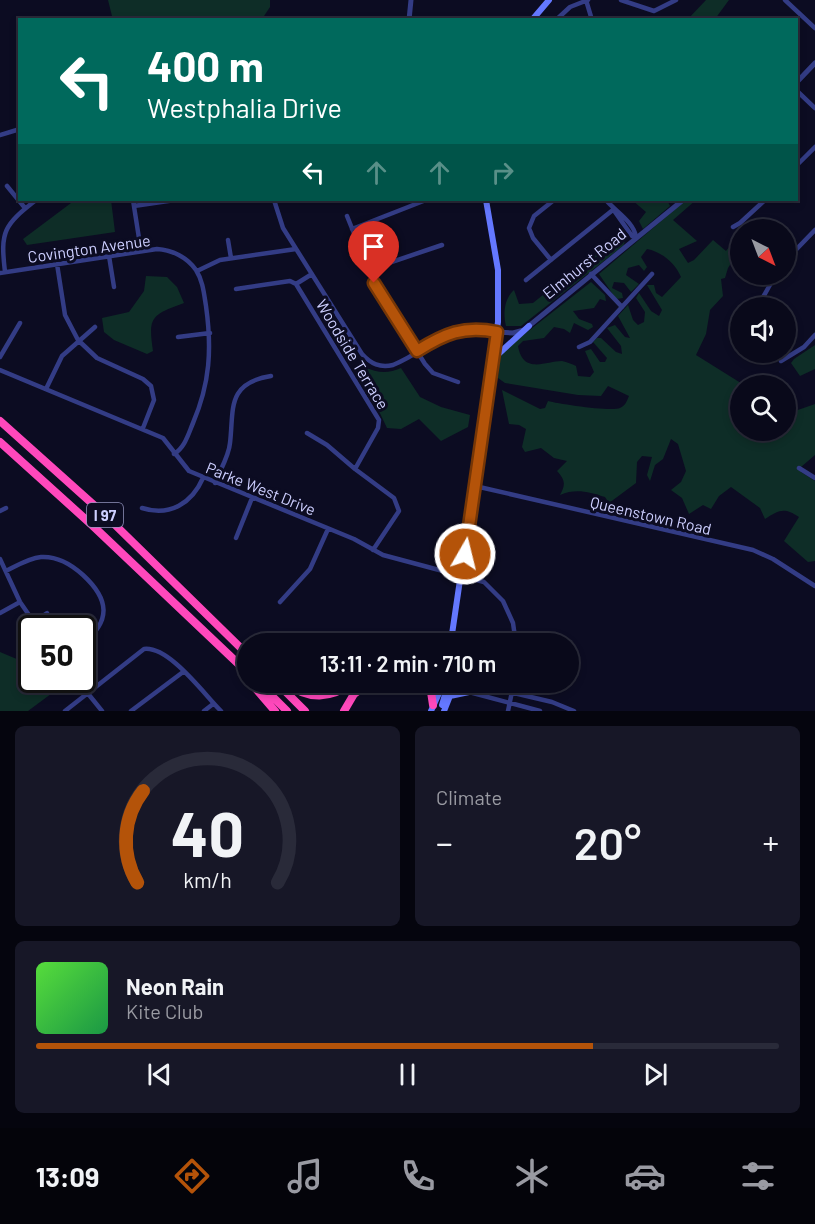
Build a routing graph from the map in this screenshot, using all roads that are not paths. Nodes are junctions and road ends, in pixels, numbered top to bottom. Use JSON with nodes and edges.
{"nodes":[{"id":1,"x":411,"y":0,"type":"edge"},
{"id":2,"x":549,"y":0,"type":"edge"},
{"id":3,"x":587,"y":0,"type":"edge"},
{"id":4,"x":621,"y":0,"type":"edge"},
{"id":5,"x":676,"y":0,"type":"edge"},
{"id":6,"x":785,"y":0,"type":"edge"},
{"id":7,"x":409,"y":18,"type":"edge"},
{"id":8,"x":534,"y":18,"type":"edge"},
{"id":9,"x":558,"y":18,"type":"edge"},
{"id":10,"x":592,"y":18,"type":"edge"},
{"id":11,"x":815,"y":28,"type":"edge"},
{"id":12,"x":815,"y":63,"type":"edge"},
{"id":13,"x":798,"y":81,"type":"edge"},
{"id":14,"x":798,"y":92,"type":"edge"},
{"id":15,"x":815,"y":108,"type":"edge"},
{"id":16,"x":18,"y":130,"type":"edge"},
{"id":17,"x":0,"y":135,"type":"edge"},
{"id":18,"x":815,"y":147,"type":"edge"},
{"id":19,"x":798,"y":164,"type":"edge"},
{"id":20,"x":7,"y":186,"type":"dead end"},
{"id":21,"x":18,"y":199,"type":"edge"},
{"id":22,"x":19,"y":201,"type":"edge"},
{"id":23,"x":35,"y":201,"type":"edge"},
{"id":24,"x":161,"y":201,"type":"edge"},
{"id":25,"x":274,"y":201,"type":"edge"},
{"id":26,"x":423,"y":201,"type":"edge"},
{"id":27,"x":486,"y":201,"type":"edge"},
{"id":28,"x":553,"y":201,"type":"edge"},
{"id":29,"x":607,"y":201,"type":"edge"},
{"id":30,"x":682,"y":201,"type":"edge"},
{"id":31,"x":764,"y":201,"type":"edge"},
{"id":32,"x":134,"y":203,"type":"edge"},
{"id":33,"x":25,"y":208,"type":"junction"},
{"id":34,"x":614,"y":209,"type":"junction"},
{"id":35,"x":346,"y":216,"type":"dead end"},
{"id":36,"x":744,"y":219,"type":"edge"},
{"id":37,"x":352,"y":229,"type":"junction"},
{"id":38,"x":815,"y":230,"type":"edge"},
{"id":39,"x":1,"y":233,"type":"edge"},
{"id":40,"x":636,"y":237,"type":"junction"},
{"id":41,"x":228,"y":240,"type":"dead end"},
{"id":42,"x":442,"y":245,"type":"dead end"},
{"id":43,"x":296,"y":249,"type":"junction"},
{"id":44,"x":796,"y":250,"type":"edge"},
{"id":45,"x":141,"y":251,"type":"junction"},
{"id":46,"x":109,"y":256,"type":"junction"},
{"id":47,"x":231,"y":258,"type":"junction"},
{"id":48,"x":551,"y":260,"type":"junction"},
{"id":49,"x":57,"y":264,"type":"junction"},
{"id":50,"x":368,"y":270,"type":"junction"},
{"id":51,"x":197,"y":271,"type":"junction"},
{"id":52,"x":2,"y":273,"type":"edge"},
{"id":53,"x":312,"y":274,"type":"junction"},
{"id":54,"x":591,"y":274,"type":"junction"},
{"id":55,"x":652,"y":274,"type":"dead end"},
{"id":56,"x":526,"y":280,"type":"dead end"},
{"id":57,"x":296,"y":284,"type":"junction"},
{"id":58,"x":114,"y":287,"type":"dead end"},
{"id":59,"x":236,"y":289,"type":"dead end"},
{"id":60,"x":622,"y":307,"type":"junction"},
{"id":61,"x":20,"y":323,"type":"dead end"},
{"id":62,"x":529,"y":326,"type":"junction"},
{"id":63,"x":96,"y":327,"type":"dead end"},
{"id":64,"x":497,"y":332,"type":"junction"},
{"id":65,"x":210,"y":333,"type":"junction"},
{"id":66,"x":815,"y":335,"type":"edge"},
{"id":67,"x":178,"y":337,"type":"dead end"},
{"id":68,"x":78,"y":340,"type":"junction"},
{"id":69,"x":579,"y":347,"type":"dead end"},
{"id":70,"x":417,"y":351,"type":"junction"},
{"id":71,"x":796,"y":352,"type":"edge"},
{"id":72,"x":0,"y":357,"type":"edge"},
{"id":73,"x":493,"y":360,"type":"junction"},
{"id":74,"x":0,"y":370,"type":"edge"},
{"id":75,"x":271,"y":376,"type":"dead end"},
{"id":76,"x":458,"y":382,"type":"dead end"},
{"id":77,"x":46,"y":389,"type":"junction"},
{"id":78,"x":0,"y":421,"type":"edge"},
{"id":79,"x":143,"y":428,"type":"junction"},
{"id":80,"x":307,"y":434,"type":"dead end"},
{"id":81,"x":0,"y":442,"type":"edge"},
{"id":82,"x":174,"y":454,"type":"junction"},
{"id":83,"x":799,"y":468,"type":"dead end"},
{"id":84,"x":355,"y":469,"type":"junction"},
{"id":85,"x":203,"y":477,"type":"junction"},
{"id":86,"x":815,"y":478,"type":"edge"},
{"id":87,"x":215,"y":483,"type":"junction"},
{"id":88,"x":475,"y":486,"type":"junction"},
{"id":89,"x":252,"y":498,"type":"junction"},
{"id":90,"x":6,"y":508,"type":"dead end"},
{"id":91,"x":142,"y":508,"type":"dead end"},
{"id":92,"x":0,"y":511,"type":"edge"},
{"id":93,"x":328,"y":529,"type":"junction"},
{"id":94,"x":236,"y":538,"type":"dead end"},
{"id":95,"x":373,"y":550,"type":"junction"},
{"id":96,"x":0,"y":559,"type":"edge"},
{"id":97,"x":6,"y":571,"type":"junction"},
{"id":98,"x":461,"y":575,"type":"junction"},
{"id":99,"x":815,"y":586,"type":"edge"},
{"id":100,"x":160,"y":591,"type":"junction"},
{"id":101,"x":20,"y":602,"type":"junction"},
{"id":102,"x":280,"y":602,"type":"dead end"},
{"id":103,"x":0,"y":613,"type":"edge"},
{"id":104,"x":47,"y":613,"type":"dead end"},
{"id":105,"x":29,"y":615,"type":"edge"},
{"id":106,"x":44,"y":615,"type":"edge"},
{"id":107,"x":96,"y":631,"type":"edge"},
{"id":108,"x":451,"y":633,"type":"edge"},
{"id":109,"x":514,"y":633,"type":"edge"},
{"id":110,"x":237,"y":643,"type":"edge"},
{"id":111,"x":237,"y":663,"type":"edge"},
{"id":112,"x":237,"y":669,"type":"edge"},
{"id":113,"x":183,"y":672,"type":"junction"},
{"id":114,"x":96,"y":686,"type":"edge"},
{"id":115,"x":87,"y":693,"type":"joint"},
{"id":116,"x":259,"y":693,"type":"edge"},
{"id":117,"x":269,"y":693,"type":"edge"},
{"id":118,"x":287,"y":693,"type":"edge"},
{"id":119,"x":303,"y":693,"type":"edge"},
{"id":120,"x":336,"y":693,"type":"edge"},
{"id":121,"x":354,"y":693,"type":"edge"},
{"id":122,"x":431,"y":693,"type":"edge"},
{"id":123,"x":441,"y":693,"type":"edge"},
{"id":124,"x":464,"y":693,"type":"edge"},
{"id":125,"x":473,"y":693,"type":"edge"},
{"id":126,"x":513,"y":693,"type":"joint"},
{"id":127,"x":510,"y":703,"type":"junction"},
{"id":128,"x":213,"y":704,"type":"junction"},
{"id":129,"x":437,"y":710,"type":"edge"},
{"id":130,"x":65,"y":711,"type":"edge"},
{"id":131,"x":102,"y":711,"type":"edge"},
{"id":132,"x":131,"y":711,"type":"edge"},
{"id":133,"x":204,"y":711,"type":"edge"},
{"id":134,"x":221,"y":711,"type":"edge"},
{"id":135,"x":275,"y":711,"type":"edge"},
{"id":136,"x":287,"y":711,"type":"edge"},
{"id":137,"x":305,"y":711,"type":"edge"},
{"id":138,"x":344,"y":711,"type":"edge"},
{"id":139,"x":508,"y":711,"type":"edge"},
{"id":140,"x":540,"y":711,"type":"edge"},
{"id":141,"x":574,"y":711,"type":"edge"}],
"edges":[{"from":1,"to":7,"type":"street"},
{"from":2,"to":8,"type":"main road"},
{"from":3,"to":9,"type":"street"},
{"from":3,"to":10,"type":"street"},
{"from":4,"to":5,"type":"street"},
{"from":6,"to":11,"type":"street"},
{"from":12,"to":13,"type":"street"},
{"from":14,"to":15,"type":"street"},
{"from":16,"to":17,"type":"street"},
{"from":18,"to":19,"type":"street"},
{"from":20,"to":21,"type":"street"},
{"from":22,"to":33,"type":"street"},
{"from":23,"to":33,"type":"street"},
{"from":24,"to":32,"type":"street"},
{"from":25,"to":43,"type":"street"},
{"from":26,"to":37,"type":"street"},
{"from":27,"to":64,"type":"main road"},
{"from":28,"to":48,"type":"street"},
{"from":29,"to":34,"type":"street"},
{"from":30,"to":40,"type":"street","name":"Elmhurst Road"},
{"from":31,"to":36,"type":"street"},
{"from":32,"to":45,"type":"street"},
{"from":33,"to":39,"type":"street"},
{"from":34,"to":40,"type":"street"},
{"from":34,"to":48,"type":"street"},
{"from":35,"to":37,"type":"street"},
{"from":37,"to":50,"type":"street"},
{"from":38,"to":44,"type":"street"},
{"from":39,"to":52,"type":"street"},
{"from":40,"to":54,"type":"street","name":"Elmhurst Road"},
{"from":41,"to":47,"type":"street"},
{"from":42,"to":50,"type":"street"},
{"from":43,"to":47,"type":"street"},
{"from":43,"to":53,"type":"street"},
{"from":45,"to":46,"type":"street","name":"Covington Avenue"},
{"from":45,"to":51,"type":"street","name":"Covington Avenue"},
{"from":46,"to":49,"type":"street","name":"Covington Avenue"},
{"from":46,"to":58,"type":"street"},
{"from":47,"to":51,"type":"street"},
{"from":48,"to":56,"type":"street"},
{"from":49,"to":52,"type":"street","name":"Covington Avenue"},
{"from":49,"to":68,"type":"street"},
{"from":50,"to":70,"type":"street"},
{"from":51,"to":65,"type":"street"},
{"from":53,"to":57,"type":"street"},
{"from":53,"to":70,"type":"street"},
{"from":54,"to":60,"type":"street"},
{"from":54,"to":62,"type":"street","name":"Elmhurst Road"},
{"from":55,"to":60,"type":"street"},
{"from":57,"to":59,"type":"street"},
{"from":57,"to":84,"type":"street","name":"Woodside Terrace"},
{"from":60,"to":69,"type":"street"},
{"from":61,"to":72,"type":"street"},
{"from":62,"to":64,"type":"street","name":"Elmhurst Road"},
{"from":62,"to":73,"type":"main road"},
{"from":63,"to":68,"type":"street"},
{"from":64,"to":70,"type":"street"},
{"from":64,"to":73,"type":"main road"},
{"from":65,"to":67,"type":"street"},
{"from":65,"to":82,"type":"street"},
{"from":66,"to":71,"type":"street"},
{"from":68,"to":77,"type":"street"},
{"from":68,"to":79,"type":"street"},
{"from":70,"to":76,"type":"street"},
{"from":73,"to":88,"type":"main road"},
{"from":74,"to":77,"type":"street","name":"Parke West Drive"},
{"from":75,"to":87,"type":"street"},
{"from":77,"to":79,"type":"street","name":"Parke West Drive"},
{"from":78,"to":110,"type":"highway","number":"I 97"},
{"from":79,"to":82,"type":"street","name":"Parke West Drive"},
{"from":80,"to":84,"type":"street"},
{"from":81,"to":100,"type":"highway","number":"I 97"},
{"from":82,"to":85,"type":"street","name":"Parke West Drive"},
{"from":83,"to":86,"type":"street"},
{"from":84,"to":95,"type":"street"},
{"from":85,"to":87,"type":"street","name":"Parke West Drive"},
{"from":85,"to":91,"type":"street"},
{"from":87,"to":89,"type":"street","name":"Parke West Drive"},
{"from":88,"to":98,"type":"main road"},
{"from":88,"to":99,"type":"street","name":"Queenstown Road"},
{"from":89,"to":93,"type":"street","name":"Parke West Drive"},
{"from":89,"to":94,"type":"street"},
{"from":90,"to":92,"type":"street"},
{"from":93,"to":95,"type":"street","name":"Parke West Drive"},
{"from":93,"to":102,"type":"street"},
{"from":95,"to":98,"type":"street","name":"Parke West Drive"},
{"from":96,"to":97,"type":"street"},
{"from":97,"to":101,"type":"street"},
{"from":97,"to":107,"type":"street"},
{"from":98,"to":108,"type":"main road"},
{"from":98,"to":109,"type":"street","name":"Parke West Drive"},
{"from":100,"to":111,"type":"highway","number":"I 97"},
{"from":100,"to":112,"type":"highway"},
{"from":101,"to":103,"type":"street"},
{"from":101,"to":105,"type":"street"},
{"from":104,"to":106,"type":"street"},
{"from":113,"to":114,"type":"street"},
{"from":113,"to":128,"type":"street"},
{"from":113,"to":132,"type":"street"},
{"from":115,"to":130,"type":"street"},
{"from":115,"to":131,"type":"street"},
{"from":116,"to":135,"type":"highway"},
{"from":117,"to":136,"type":"highway"},
{"from":118,"to":137,"type":"highway"},
{"from":119,"to":120,"type":"highway"},
{"from":121,"to":138,"type":"highway"},
{"from":122,"to":129,"type":"highway"},
{"from":123,"to":129,"type":"main road"},
{"from":124,"to":129,"type":"main road"},
{"from":125,"to":127,"type":"street"},
{"from":126,"to":127,"type":"street"},
{"from":126,"to":141,"type":"street"},
{"from":127,"to":139,"type":"street"},
{"from":127,"to":140,"type":"street"},
{"from":128,"to":133,"type":"street"},
{"from":128,"to":134,"type":"street"}]}
